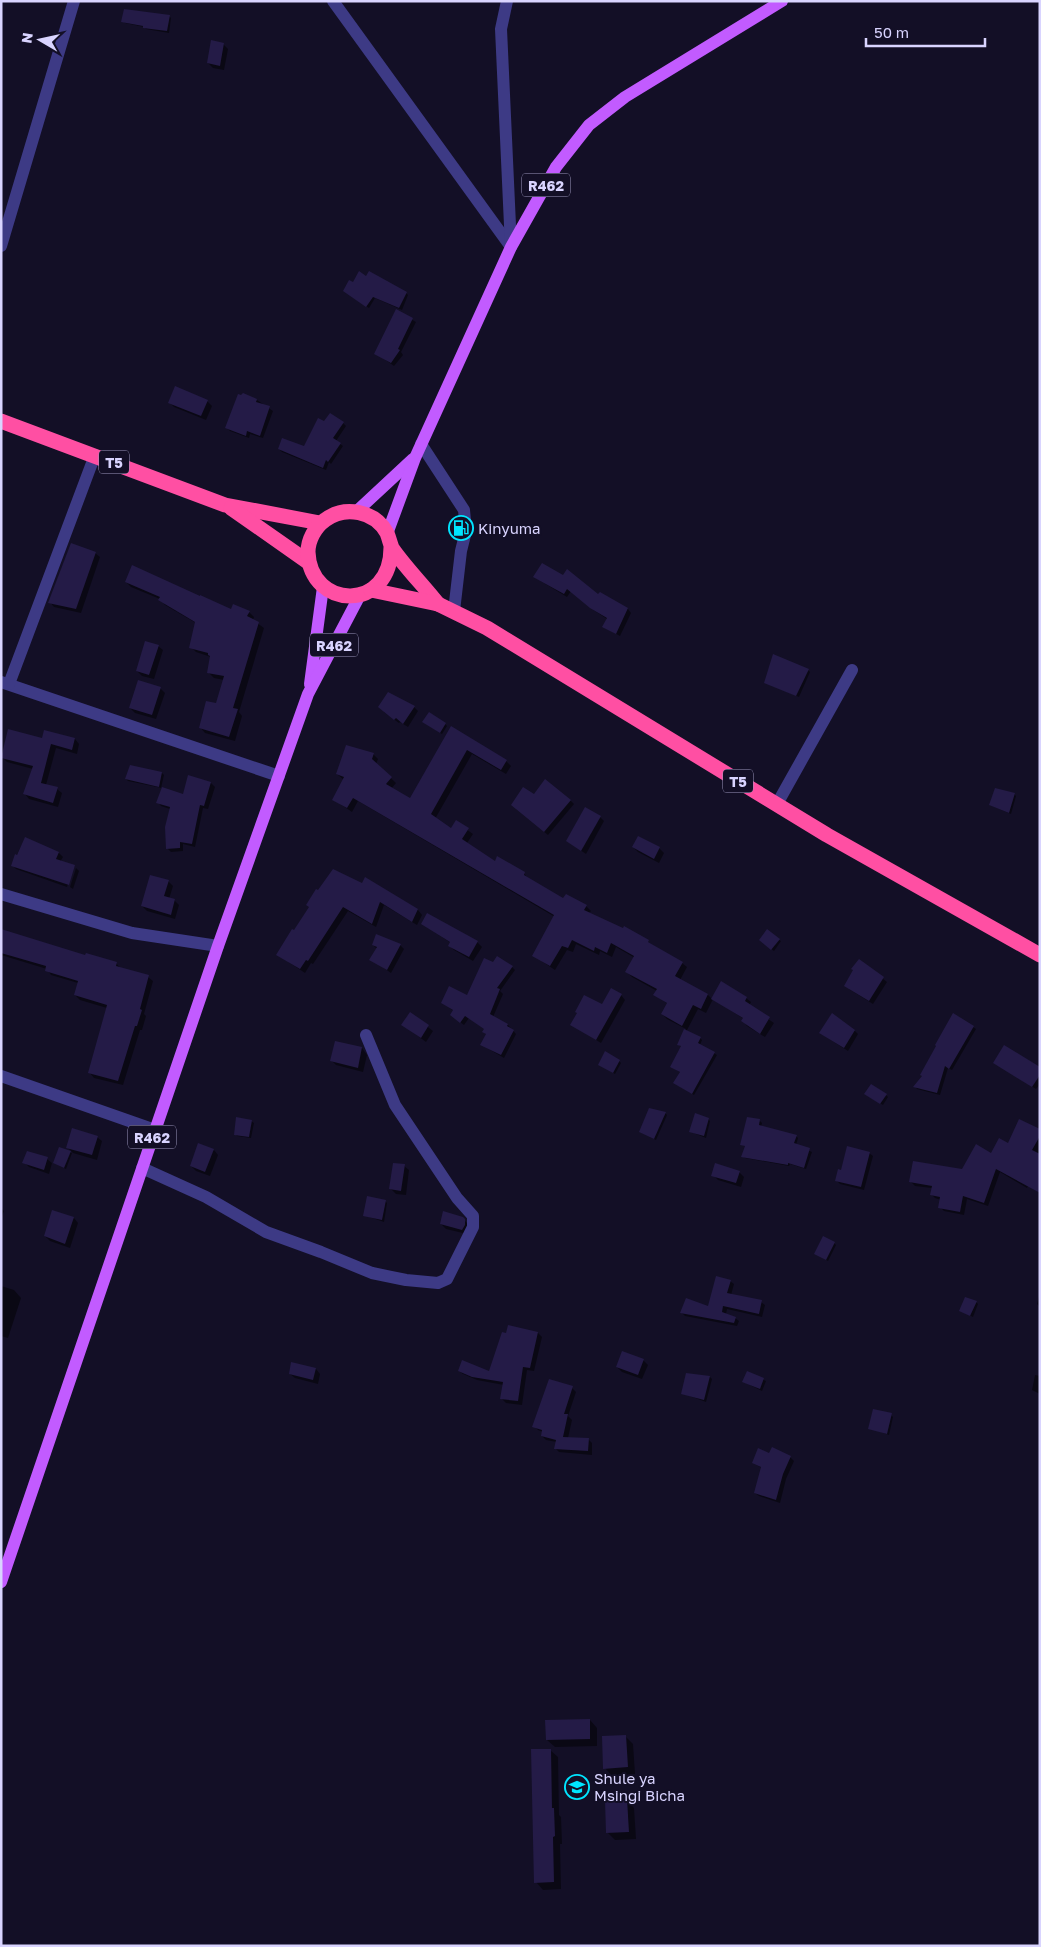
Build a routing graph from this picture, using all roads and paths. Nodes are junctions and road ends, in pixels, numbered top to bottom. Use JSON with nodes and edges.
{"nodes":[{"id":1,"x":74,"y":1,"type":"edge"},
{"id":2,"x":333,"y":1,"type":"edge"},
{"id":3,"x":507,"y":1,"type":"edge"},
{"id":4,"x":782,"y":1,"type":"edge"},
{"id":5,"x":1,"y":246,"type":"edge"},
{"id":6,"x":511,"y":248,"type":"junction"},
{"id":7,"x":1,"y":421,"type":"edge"},
{"id":8,"x":421,"y":444,"type":"junction"},
{"id":9,"x":94,"y":455,"type":"junction"},
{"id":10,"x":414,"y":458,"type":"junction"},
{"id":11,"x":225,"y":505,"type":"junction"},
{"id":12,"x":356,"y":512,"type":"junction"},
{"id":13,"x":320,"y":523,"type":"junction"},
{"id":14,"x":389,"y":540,"type":"junction"},
{"id":15,"x":308,"y":562,"type":"junction"},
{"id":16,"x":323,"y":587,"type":"junction"},
{"id":17,"x":366,"y":592,"type":"junction"},
{"id":18,"x":438,"y":604,"type":"junction"},
{"id":19,"x":454,"y":611,"type":"junction"},
{"id":20,"x":852,"y":670,"type":"dead end"},
{"id":21,"x":5,"y":683,"type":"edge"},
{"id":22,"x":308,"y":694,"type":"junction"},
{"id":23,"x":279,"y":776,"type":"junction"},
{"id":24,"x":777,"y":804,"type":"junction"},
{"id":25,"x":1,"y":894,"type":"edge"},
{"id":26,"x":218,"y":946,"type":"junction"},
{"id":27,"x":1040,"y":955,"type":"edge"},
{"id":28,"x":366,"y":1035,"type":"dead end"},
{"id":29,"x":1,"y":1076,"type":"edge"},
{"id":30,"x":155,"y":1130,"type":"junction"},
{"id":31,"x":142,"y":1168,"type":"junction"},
{"id":32,"x":1,"y":1582,"type":"edge"}],
"edges":[{"from":1,"to":5,"type":"street"},
{"from":2,"to":6,"type":"street"},
{"from":3,"to":6,"type":"street"},
{"from":4,"to":6,"type":"main road","number":"R462"},
{"from":6,"to":8,"type":"main road","number":"R462"},
{"from":7,"to":9,"type":"highway","number":"T5"},
{"from":8,"to":10,"type":"main road","number":"R462"},
{"from":8,"to":19,"type":"street"},
{"from":9,"to":11,"type":"highway","number":"T5"},
{"from":9,"to":21,"type":"street"},
{"from":10,"to":12,"type":"main road","number":"R462"},
{"from":10,"to":14,"type":"main road","number":"R462"},
{"from":11,"to":13,"type":"highway","number":"T5"},
{"from":11,"to":15,"type":"highway","number":"T5"},
{"from":12,"to":13,"type":"highway"},
{"from":12,"to":14,"type":"highway"},
{"from":13,"to":15,"type":"highway"},
{"from":14,"to":17,"type":"highway"},
{"from":14,"to":18,"type":"highway","number":"T5"},
{"from":15,"to":16,"type":"highway"},
{"from":16,"to":17,"type":"highway"},
{"from":16,"to":22,"type":"main road","number":"R462"},
{"from":17,"to":18,"type":"highway","number":"T5"},
{"from":17,"to":22,"type":"main road","number":"R462"},
{"from":18,"to":19,"type":"highway","number":"T5"},
{"from":19,"to":24,"type":"highway","number":"T5"},
{"from":20,"to":24,"type":"street"},
{"from":21,"to":23,"type":"street"},
{"from":22,"to":23,"type":"main road","number":"R462"},
{"from":23,"to":26,"type":"main road","number":"R462"},
{"from":24,"to":27,"type":"highway","number":"T5"},
{"from":25,"to":26,"type":"street"},
{"from":26,"to":30,"type":"main road","number":"R462"},
{"from":28,"to":31,"type":"street"},
{"from":29,"to":30,"type":"street"},
{"from":30,"to":31,"type":"main road","number":"R462"},
{"from":31,"to":32,"type":"main road","number":"R462"}]}
